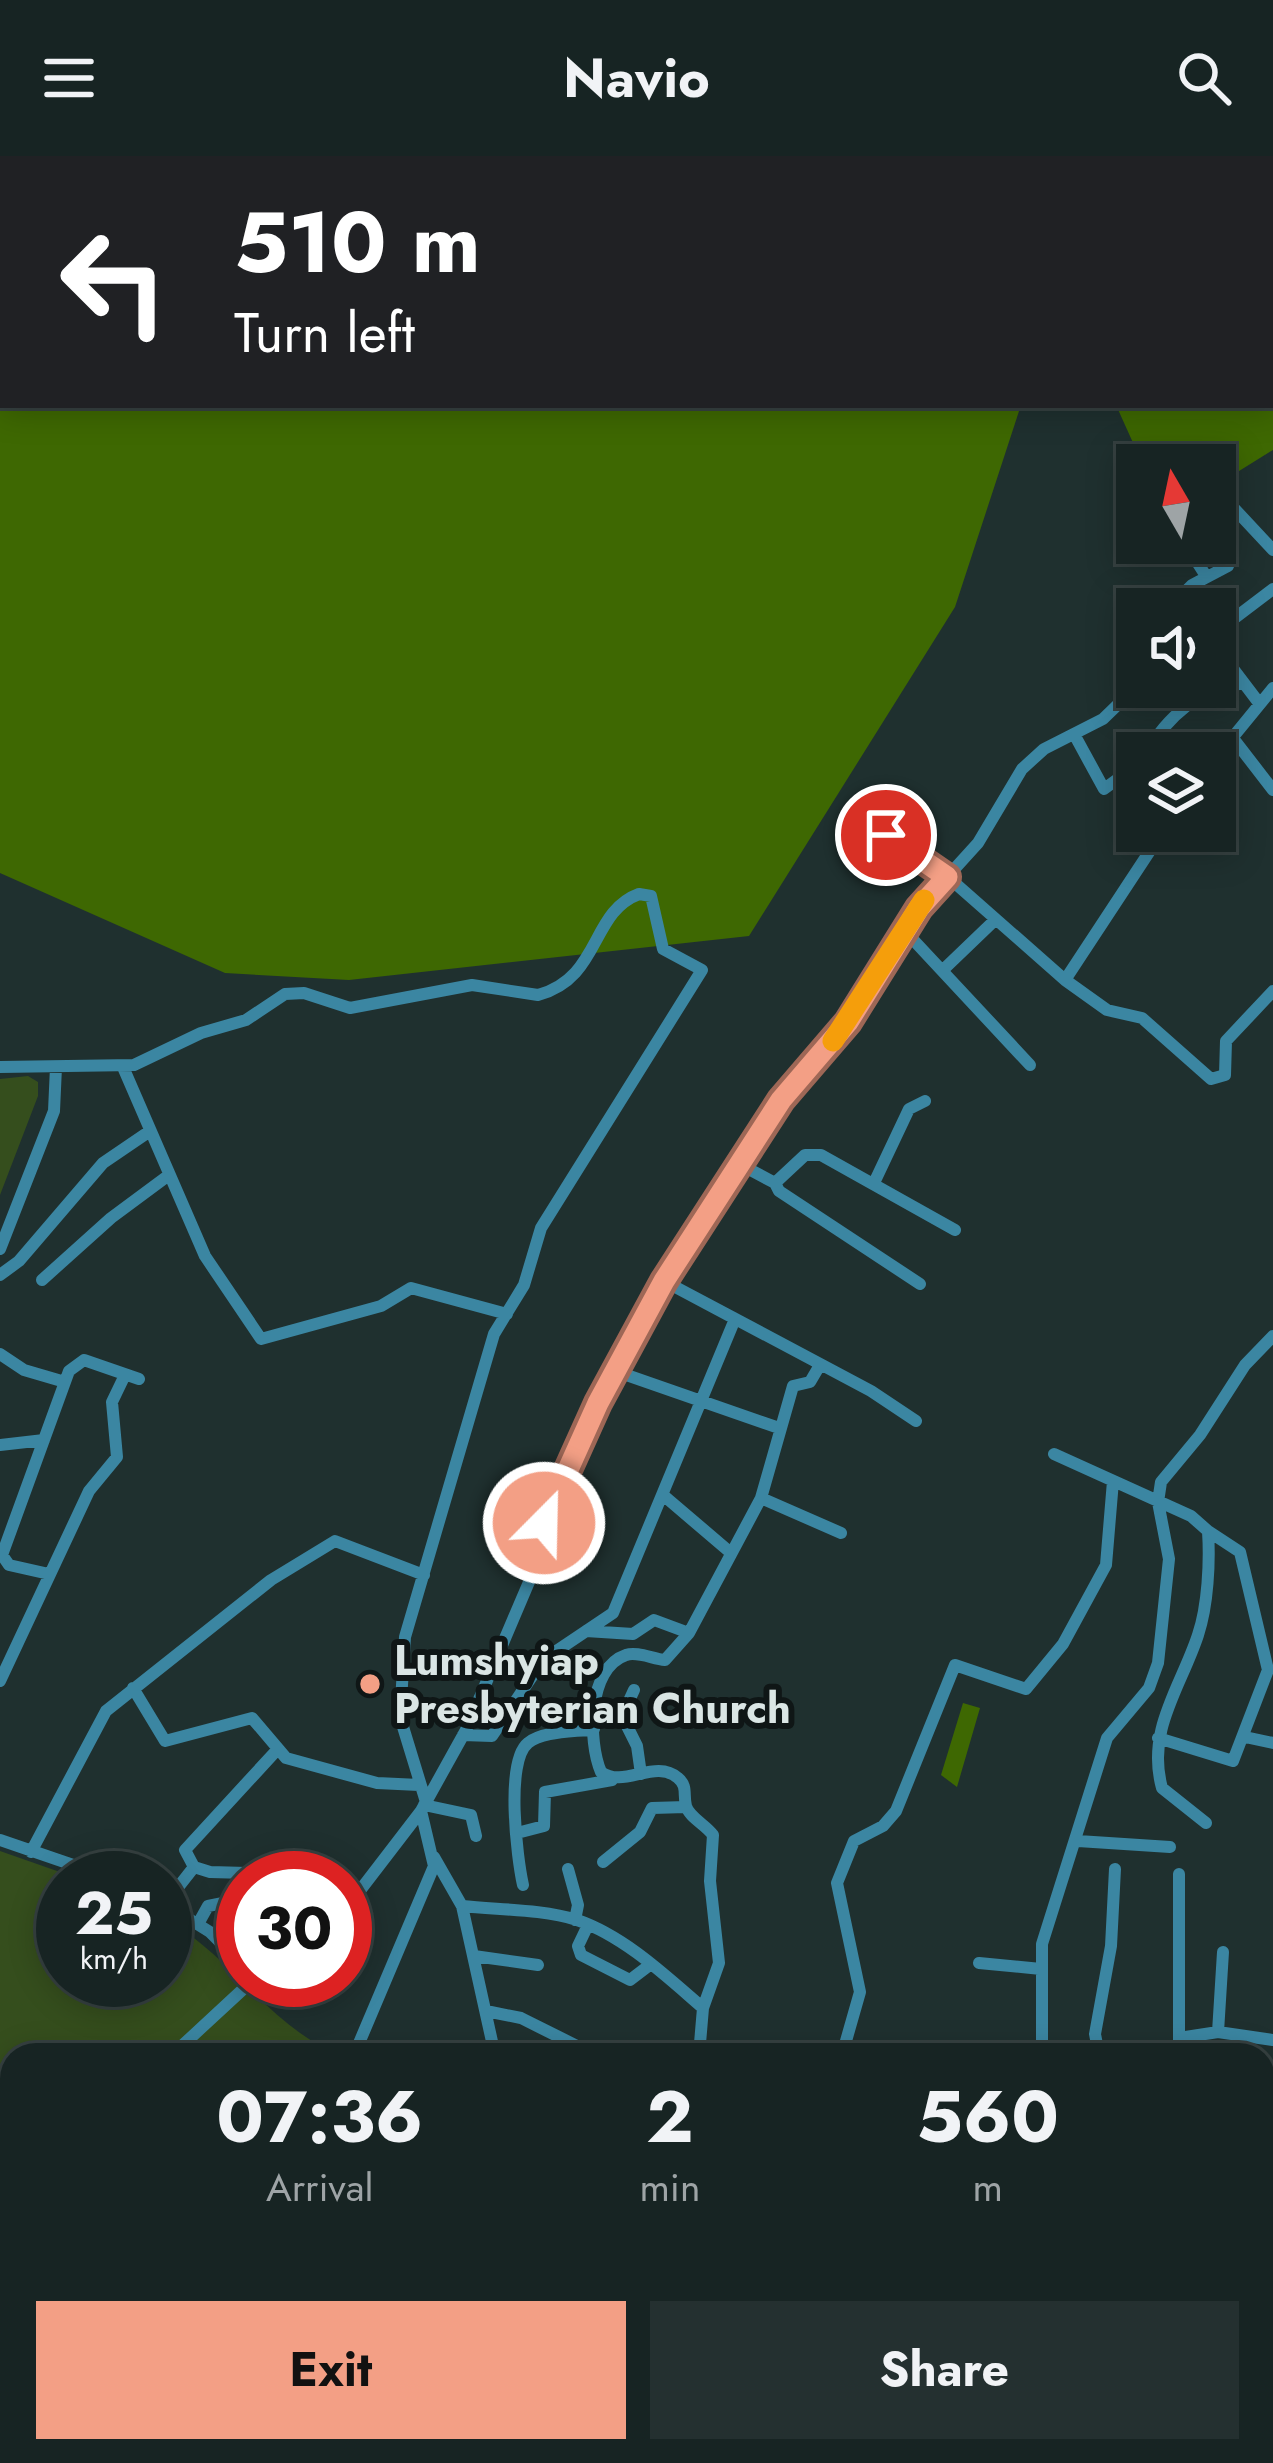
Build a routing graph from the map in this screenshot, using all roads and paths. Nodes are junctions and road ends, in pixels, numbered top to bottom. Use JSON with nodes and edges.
{"nodes":[{"id":1,"x":1236,"y":510,"type":"edge"},
{"id":2,"x":1273,"y":550,"type":"edge"},
{"id":3,"x":1198,"y":564,"type":"edge"},
{"id":4,"x":1228,"y":566,"type":"dead end"},
{"id":5,"x":1206,"y":576,"type":"junction"},
{"id":6,"x":1191,"y":588,"type":"edge"},
{"id":7,"x":1273,"y":590,"type":"edge"},
{"id":8,"x":1236,"y":617,"type":"edge"},
{"id":9,"x":1236,"y":673,"type":"edge"},
{"id":10,"x":1244,"y":684,"type":"junction"},
{"id":11,"x":1273,"y":688,"type":"edge"},
{"id":12,"x":1258,"y":703,"type":"junction"},
{"id":13,"x":1116,"y":706,"type":"edge"},
{"id":14,"x":1167,"y":732,"type":"edge"},
{"id":15,"x":1236,"y":732,"type":"edge"},
{"id":16,"x":1075,"y":734,"type":"junction"},
{"id":17,"x":1236,"y":742,"type":"edge"},
{"id":18,"x":1116,"y":780,"type":"edge"},
{"id":19,"x":1273,"y":790,"type":"edge"},
{"id":20,"x":886,"y":835,"type":"dead end"},
{"id":21,"x":1149,"y":852,"type":"edge"},
{"id":22,"x":947,"y":877,"type":"junction"},
{"id":23,"x":994,"y":920,"type":"junction"},
{"id":24,"x":905,"y":931,"type":"junction"},
{"id":25,"x":945,"y":968,"type":"junction"},
{"id":26,"x":1065,"y":980,"type":"junction"},
{"id":27,"x":1273,"y":991,"type":"edge"},
{"id":28,"x":1030,"y":1064,"type":"dead end"},
{"id":29,"x":0,"y":1067,"type":"edge"},
{"id":30,"x":56,"y":1067,"type":"junction"},
{"id":31,"x":123,"y":1067,"type":"junction"},
{"id":32,"x":926,"y":1101,"type":"dead end"},
{"id":33,"x":150,"y":1131,"type":"junction"},
{"id":34,"x":743,"y":1166,"type":"junction"},
{"id":35,"x":169,"y":1175,"type":"junction"},
{"id":36,"x":775,"y":1183,"type":"junction"},
{"id":37,"x":874,"y":1183,"type":"junction"},
{"id":38,"x":955,"y":1230,"type":"dead end"},
{"id":39,"x":0,"y":1249,"type":"edge"},
{"id":40,"x":0,"y":1275,"type":"edge"},
{"id":41,"x":42,"y":1280,"type":"dead end"},
{"id":42,"x":664,"y":1281,"type":"junction"},
{"id":43,"x":920,"y":1283,"type":"dead end"},
{"id":44,"x":507,"y":1314,"type":"junction"},
{"id":45,"x":735,"y":1319,"type":"junction"},
{"id":46,"x":1273,"y":1336,"type":"edge"},
{"id":47,"x":0,"y":1354,"type":"edge"},
{"id":48,"x":820,"y":1364,"type":"junction"},
{"id":49,"x":615,"y":1371,"type":"junction"},
{"id":50,"x":65,"y":1382,"type":"junction"},
{"id":51,"x":698,"y":1399,"type":"junction"},
{"id":52,"x":916,"y":1421,"type":"dead end"},
{"id":53,"x":779,"y":1428,"type":"junction"},
{"id":54,"x":44,"y":1440,"type":"junction"},
{"id":55,"x":0,"y":1445,"type":"edge"},
{"id":56,"x":1054,"y":1454,"type":"dead end"},
{"id":57,"x":1113,"y":1480,"type":"junction"},
{"id":58,"x":663,"y":1495,"type":"junction"},
{"id":59,"x":760,"y":1498,"type":"junction"},
{"id":60,"x":1157,"y":1502,"type":"junction"},
{"id":61,"x":1208,"y":1531,"type":"junction"},
{"id":62,"x":841,"y":1533,"type":"dead end"},
{"id":63,"x":730,"y":1553,"type":"junction"},
{"id":64,"x":49,"y":1574,"type":"junction"},
{"id":65,"x":424,"y":1575,"type":"junction"},
{"id":66,"x":585,"y":1630,"type":"junction"},
{"id":67,"x":689,"y":1633,"type":"junction"},
{"id":68,"x":4,"y":1665,"type":"edge"},
{"id":69,"x":0,"y":1681,"type":"edge"},
{"id":70,"x":133,"y":1688,"type":"junction"},
{"id":71,"x":634,"y":1690,"type":"dead end"},
{"id":72,"x":594,"y":1729,"type":"junction"},
{"id":73,"x":463,"y":1735,"type":"junction"},
{"id":74,"x":1245,"y":1737,"type":"junction"},
{"id":75,"x":1158,"y":1738,"type":"junction"},
{"id":76,"x":1273,"y":1743,"type":"edge"},
{"id":77,"x":276,"y":1751,"type":"junction"},
{"id":78,"x":641,"y":1774,"type":"junction"},
{"id":79,"x":614,"y":1779,"type":"junction"},
{"id":80,"x":418,"y":1785,"type":"junction"},
{"id":81,"x":423,"y":1806,"type":"junction"},
{"id":82,"x":686,"y":1808,"type":"junction"},
{"id":83,"x":1206,"y":1823,"type":"dead end"},
{"id":84,"x":517,"y":1833,"type":"junction"},
{"id":85,"x":476,"y":1836,"type":"dead end"},
{"id":86,"x":0,"y":1840,"type":"edge"},
{"id":87,"x":1078,"y":1841,"type":"junction"},
{"id":88,"x":1170,"y":1846,"type":"dead end"},
{"id":89,"x":31,"y":1852,"type":"junction"},
{"id":90,"x":36,"y":1854,"type":"edge"},
{"id":91,"x":434,"y":1856,"type":"junction"},
{"id":92,"x":603,"y":1862,"type":"dead end"},
{"id":93,"x":194,"y":1867,"type":"junction"},
{"id":94,"x":568,"y":1869,"type":"dead end"},
{"id":95,"x":1115,"y":1869,"type":"dead end"},
{"id":96,"x":192,"y":1870,"type":"edge"},
{"id":97,"x":216,"y":1872,"type":"edge"},
{"id":98,"x":372,"y":1874,"type":"edge"},
{"id":99,"x":1180,"y":1874,"type":"dead end"},
{"id":100,"x":523,"y":1885,"type":"dead end"},
{"id":101,"x":216,"y":1904,"type":"edge"},
{"id":102,"x":462,"y":1906,"type":"junction"},
{"id":103,"x":192,"y":1920,"type":"edge"},
{"id":104,"x":582,"y":1922,"type":"junction"},
{"id":105,"x":198,"y":1924,"type":"junction"},
{"id":106,"x":216,"y":1940,"type":"edge"},
{"id":107,"x":1223,"y":1952,"type":"dead end"},
{"id":108,"x":474,"y":1956,"type":"junction"},
{"id":109,"x":979,"y":1963,"type":"dead end"},
{"id":110,"x":651,"y":1964,"type":"junction"},
{"id":111,"x":538,"y":1965,"type":"dead end"},
{"id":112,"x":1041,"y":1969,"type":"junction"},
{"id":113,"x":224,"y":2007,"type":"edge"},
{"id":114,"x":703,"y":2008,"type":"junction"},
{"id":115,"x":486,"y":2011,"type":"junction"},
{"id":116,"x":1218,"y":2032,"type":"junction"},
{"id":117,"x":1179,"y":2038,"type":"junction"},
{"id":118,"x":1273,"y":2040,"type":"edge"},
{"id":119,"x":185,"y":2043,"type":"edge"},
{"id":120,"x":359,"y":2043,"type":"edge"},
{"id":121,"x":493,"y":2043,"type":"edge"},
{"id":122,"x":571,"y":2043,"type":"edge"},
{"id":123,"x":700,"y":2043,"type":"edge"},
{"id":124,"x":845,"y":2043,"type":"edge"},
{"id":125,"x":1042,"y":2043,"type":"edge"},
{"id":126,"x":1097,"y":2043,"type":"edge"},
{"id":127,"x":1179,"y":2043,"type":"edge"}],
"edges":[{"from":1,"to":2,"type":"street"},
{"from":3,"to":5,"type":"street"},
{"from":4,"to":5,"type":"street"},
{"from":5,"to":6,"type":"street"},
{"from":7,"to":8,"type":"street"},
{"from":9,"to":10,"type":"street"},
{"from":10,"to":12,"type":"street"},
{"from":10,"to":14,"type":"street"},
{"from":11,"to":12,"type":"street"},
{"from":12,"to":15,"type":"street"},
{"from":13,"to":16,"type":"street"},
{"from":16,"to":18,"type":"street"},
{"from":16,"to":22,"type":"street"},
{"from":17,"to":19,"type":"street"},
{"from":20,"to":22,"type":"street"},
{"from":21,"to":26,"type":"street"},
{"from":22,"to":23,"type":"street"},
{"from":22,"to":24,"type":"street"},
{"from":23,"to":25,"type":"street"},
{"from":23,"to":26,"type":"street"},
{"from":24,"to":25,"type":"street"},
{"from":24,"to":34,"type":"street"},
{"from":25,"to":28,"type":"street"},
{"from":26,"to":27,"type":"street"},
{"from":29,"to":30,"type":"street"},
{"from":30,"to":31,"type":"street"},
{"from":30,"to":39,"type":"street"},
{"from":31,"to":33,"type":"street"},
{"from":31,"to":44,"type":"street"},
{"from":32,"to":37,"type":"street"},
{"from":33,"to":35,"type":"street"},
{"from":33,"to":40,"type":"street"},
{"from":34,"to":36,"type":"street"},
{"from":34,"to":42,"type":"street"},
{"from":35,"to":41,"type":"street"},
{"from":35,"to":44,"type":"street"},
{"from":36,"to":37,"type":"street"},
{"from":36,"to":43,"type":"street"},
{"from":37,"to":38,"type":"street"},
{"from":42,"to":45,"type":"street"},
{"from":42,"to":49,"type":"street"},
{"from":44,"to":65,"type":"street"},
{"from":45,"to":48,"type":"street"},
{"from":45,"to":51,"type":"street"},
{"from":46,"to":60,"type":"street"},
{"from":47,"to":50,"type":"street"},
{"from":48,"to":52,"type":"street"},
{"from":48,"to":53,"type":"street"},
{"from":49,"to":51,"type":"street"},
{"from":49,"to":73,"type":"street"},
{"from":50,"to":54,"type":"street"},
{"from":50,"to":64,"type":"street"},
{"from":51,"to":53,"type":"street"},
{"from":51,"to":58,"type":"street"},
{"from":53,"to":59,"type":"street"},
{"from":54,"to":55,"type":"street"},
{"from":54,"to":64,"type":"street"},
{"from":56,"to":57,"type":"street"},
{"from":57,"to":60,"type":"street"},
{"from":57,"to":124,"type":"street"},
{"from":58,"to":63,"type":"street"},
{"from":58,"to":66,"type":"street"},
{"from":59,"to":62,"type":"street"},
{"from":59,"to":63,"type":"street"},
{"from":60,"to":61,"type":"street"},
{"from":60,"to":87,"type":"street"},
{"from":61,"to":74,"type":"street"},
{"from":61,"to":75,"type":"street"},
{"from":63,"to":67,"type":"street"},
{"from":64,"to":68,"type":"street"},
{"from":65,"to":70,"type":"street"},
{"from":65,"to":80,"type":"street"},
{"from":66,"to":67,"type":"street"},
{"from":66,"to":73,"type":"street"},
{"from":67,"to":72,"type":"street"},
{"from":68,"to":69,"type":"street"},
{"from":70,"to":77,"type":"street"},
{"from":70,"to":89,"type":"street"},
{"from":71,"to":78,"type":"street"},
{"from":72,"to":79,"type":"street"},
{"from":72,"to":84,"type":"street"},
{"from":73,"to":81,"type":"street"},
{"from":74,"to":75,"type":"street"},
{"from":74,"to":76,"type":"street"},
{"from":75,"to":83,"type":"street"},
{"from":77,"to":80,"type":"street"},
{"from":77,"to":93,"type":"street"},
{"from":78,"to":79,"type":"street"},
{"from":78,"to":82,"type":"street"},
{"from":79,"to":84,"type":"street"},
{"from":80,"to":81,"type":"street"},
{"from":81,"to":85,"type":"street"},
{"from":81,"to":91,"type":"street"},
{"from":81,"to":98,"type":"street"},
{"from":82,"to":92,"type":"street"},
{"from":82,"to":114,"type":"street"},
{"from":84,"to":100,"type":"street"},
{"from":86,"to":89,"type":"street"},
{"from":87,"to":88,"type":"street"},
{"from":87,"to":112,"type":"street"},
{"from":89,"to":90,"type":"street"},
{"from":91,"to":102,"type":"street"},
{"from":91,"to":120,"type":"street"},
{"from":93,"to":96,"type":"street"},
{"from":93,"to":97,"type":"street"},
{"from":94,"to":104,"type":"street"},
{"from":95,"to":126,"type":"street"},
{"from":99,"to":117,"type":"street"},
{"from":101,"to":105,"type":"street"},
{"from":102,"to":104,"type":"street"},
{"from":102,"to":108,"type":"street"},
{"from":103,"to":105,"type":"street"},
{"from":104,"to":110,"type":"street"},
{"from":104,"to":110,"type":"street"},
{"from":105,"to":106,"type":"street"},
{"from":107,"to":116,"type":"street"},
{"from":108,"to":111,"type":"street"},
{"from":108,"to":115,"type":"street"},
{"from":109,"to":112,"type":"street"},
{"from":110,"to":114,"type":"street"},
{"from":112,"to":125,"type":"street"},
{"from":113,"to":119,"type":"street"},
{"from":114,"to":123,"type":"street"},
{"from":115,"to":121,"type":"street"},
{"from":115,"to":122,"type":"street"},
{"from":116,"to":117,"type":"street"},
{"from":116,"to":118,"type":"street"},
{"from":117,"to":127,"type":"street"}]}
